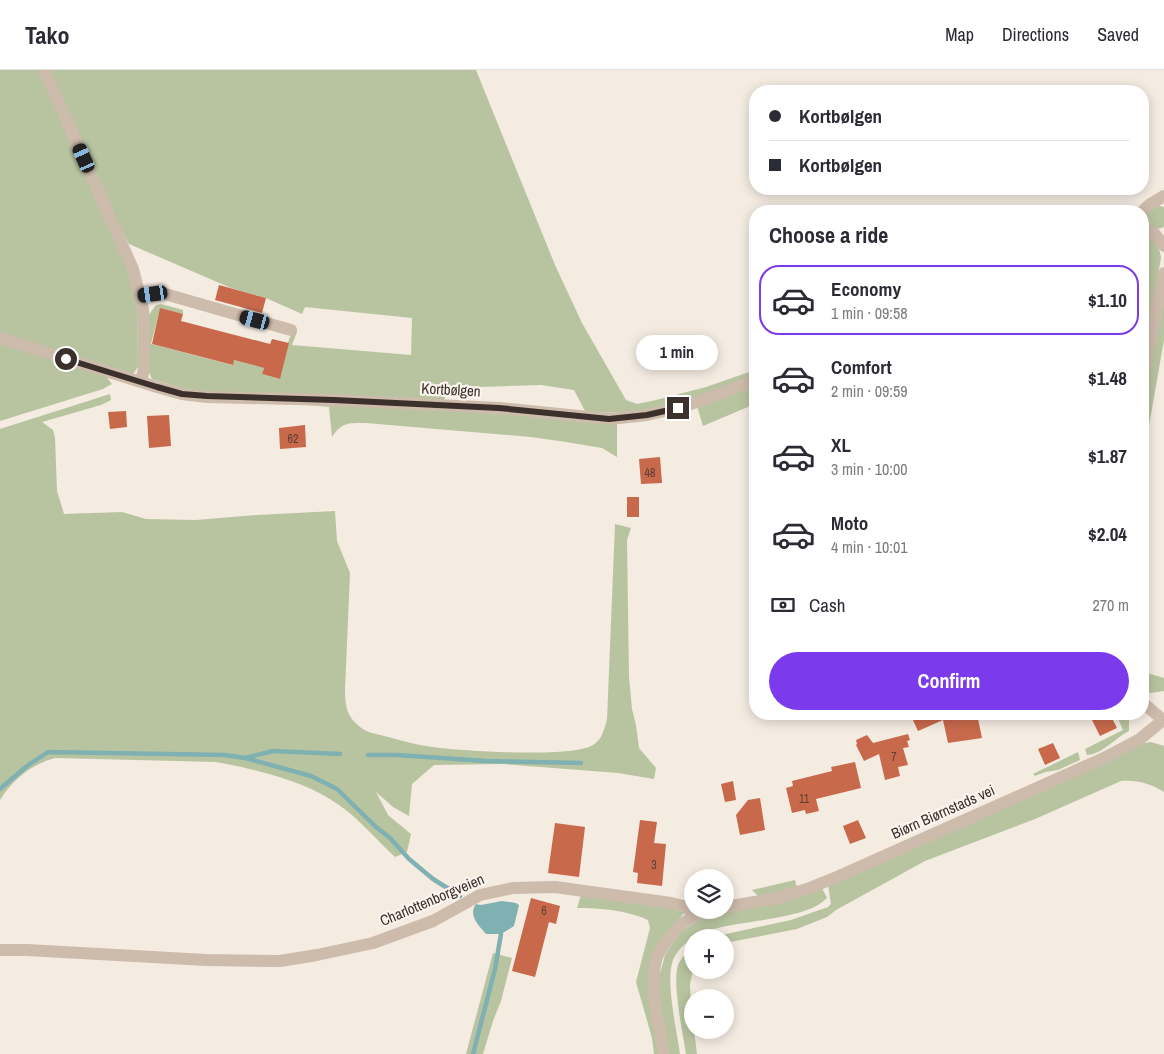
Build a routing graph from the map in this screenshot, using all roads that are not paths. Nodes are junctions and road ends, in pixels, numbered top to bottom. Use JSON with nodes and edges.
{"nodes":[{"id":1,"x":44,"y":70,"type":"edge"},
{"id":2,"x":1164,"y":196,"type":"edge"},
{"id":3,"x":1148,"y":205,"type":"edge"},
{"id":4,"x":1149,"y":231,"type":"edge"},
{"id":5,"x":1164,"y":246,"type":"edge"},
{"id":6,"x":1164,"y":273,"type":"edge"},
{"id":7,"x":141,"y":296,"type":"junction"},
{"id":8,"x":291,"y":330,"type":"dead end"},
{"id":9,"x":0,"y":338,"type":"edge"},
{"id":10,"x":1149,"y":347,"type":"edge"},
{"id":11,"x":141,"y":382,"type":"junction"},
{"id":12,"x":749,"y":382,"type":"edge"},
{"id":13,"x":1149,"y":708,"type":"edge"},
{"id":14,"x":1164,"y":721,"type":"edge"},
{"id":15,"x":734,"y":905,"type":"edge"},
{"id":16,"x":684,"y":907,"type":"edge"},
{"id":17,"x":688,"y":919,"type":"edge"},
{"id":18,"x":0,"y":950,"type":"edge"},
{"id":19,"x":664,"y":1054,"type":"edge"}],
"edges":[{"from":1,"to":7,"type":"street"},
{"from":2,"to":3,"type":"street"},
{"from":4,"to":5,"type":"street"},
{"from":6,"to":10,"type":"street"},
{"from":7,"to":8,"type":"street"},
{"from":7,"to":11,"type":"street"},
{"from":9,"to":11,"type":"street","name":"Kortbølgen"},
{"from":11,"to":12,"type":"street","name":"Kortbølgen"},
{"from":13,"to":14,"type":"street"},
{"from":14,"to":15,"type":"street","name":"Biørn Biørnstads vei"},
{"from":16,"to":18,"type":"street","name":"Charlottenborgveien"},
{"from":17,"to":19,"type":"street"}]}
